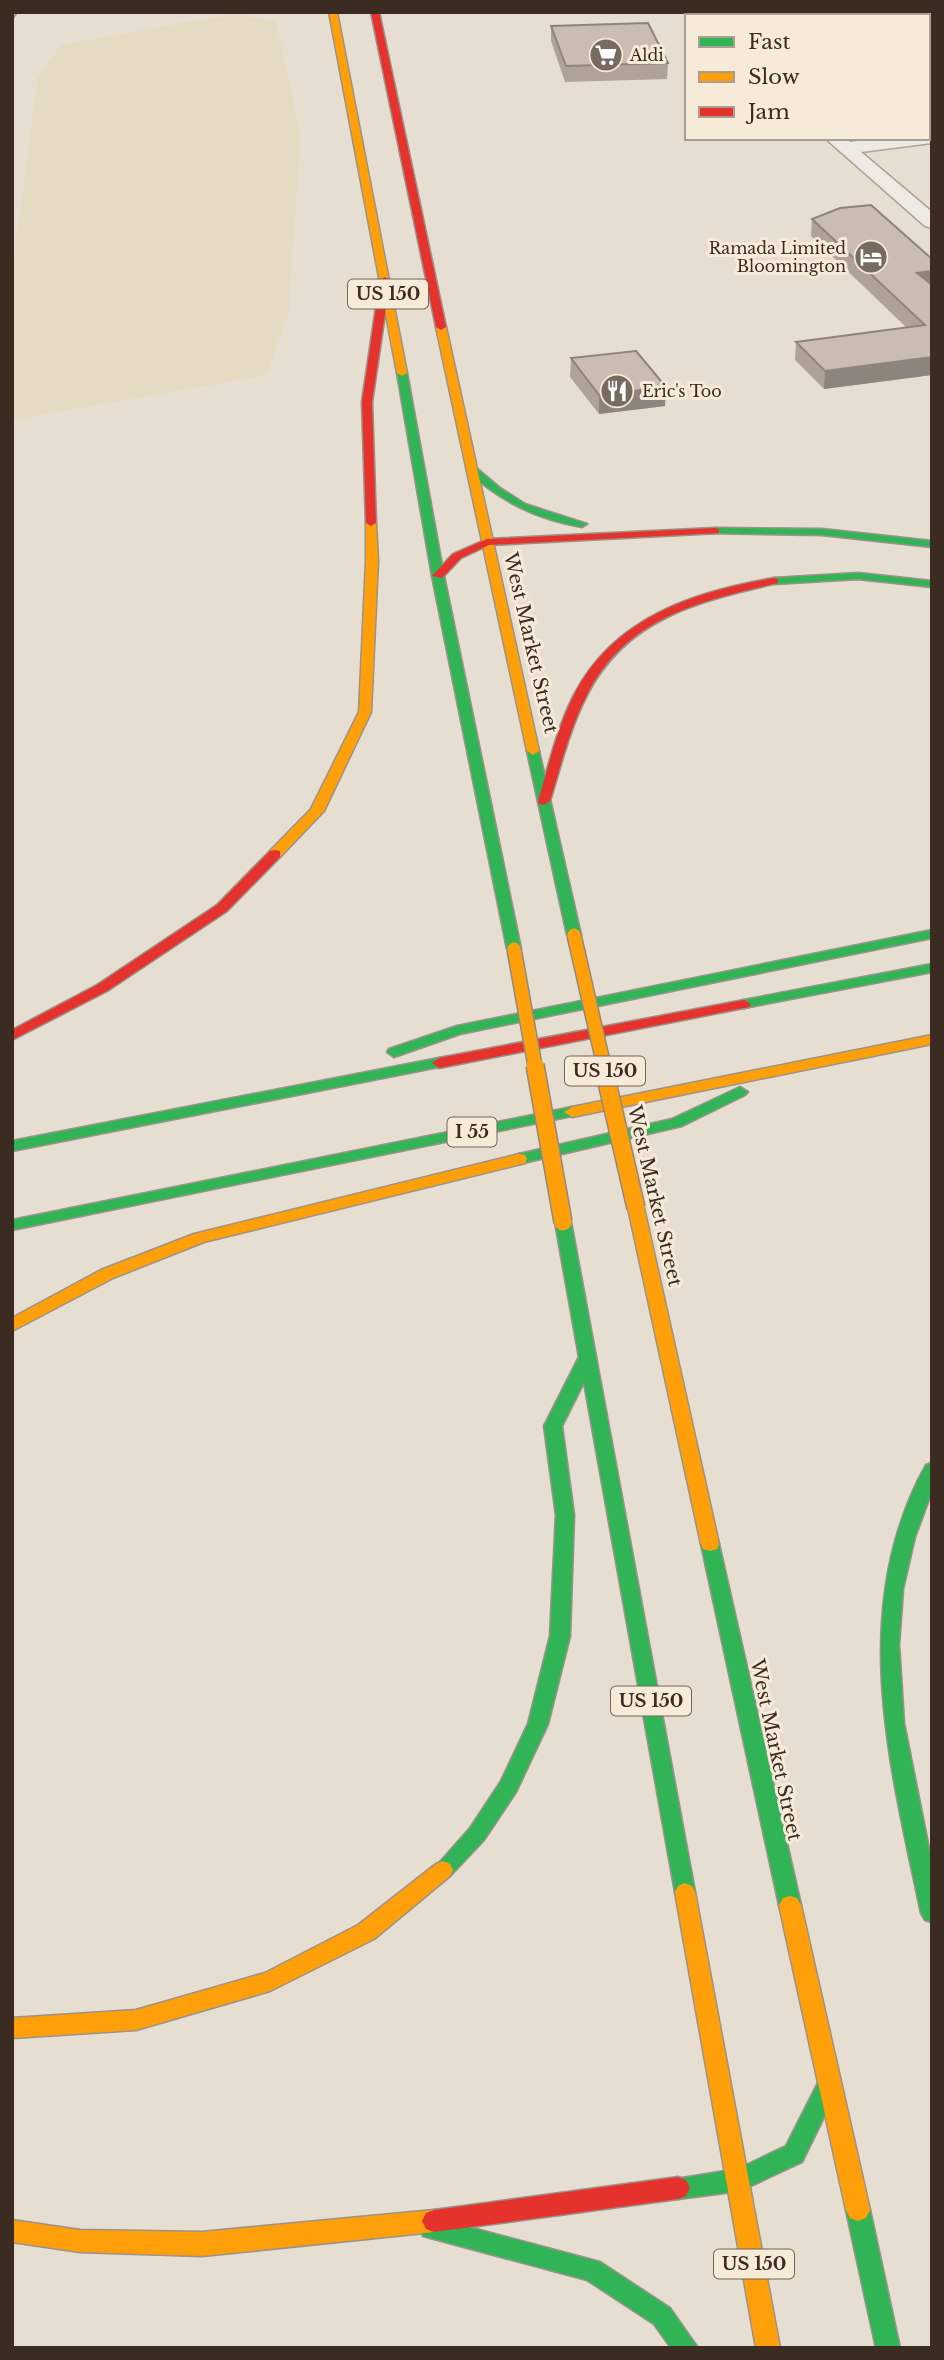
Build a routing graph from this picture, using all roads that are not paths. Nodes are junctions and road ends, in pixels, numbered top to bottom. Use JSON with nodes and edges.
{"nodes":[{"id":1,"x":333,"y":12,"type":"edge"},
{"id":2,"x":375,"y":12,"type":"edge"},
{"id":3,"x":895,"y":140,"type":"edge"},
{"id":4,"x":840,"y":143,"type":"edge"},
{"id":5,"x":932,"y":222,"type":"edge"},
{"id":6,"x":386,"y":280,"type":"junction"},
{"id":7,"x":471,"y":469,"type":"junction"},
{"id":8,"x":649,"y":535,"type":"junction"},
{"id":9,"x":487,"y":542,"type":"junction"},
{"id":10,"x":932,"y":544,"type":"edge"},
{"id":11,"x":438,"y":576,"type":"junction"},
{"id":12,"x":932,"y":584,"type":"edge"},
{"id":13,"x":544,"y":801,"type":"junction"},
{"id":14,"x":932,"y":934,"type":"edge"},
{"id":15,"x":932,"y":968,"type":"edge"},
{"id":16,"x":12,"y":1036,"type":"edge"},
{"id":17,"x":932,"y":1040,"type":"edge"},
{"id":18,"x":786,"y":1069,"type":"junction"},
{"id":19,"x":272,"y":1095,"type":"junction"},
{"id":20,"x":12,"y":1146,"type":"edge"},
{"id":21,"x":12,"y":1225,"type":"edge"},
{"id":22,"x":12,"y":1325,"type":"edge"},
{"id":23,"x":588,"y":1356,"type":"junction"},
{"id":24,"x":932,"y":1470,"type":"edge"},
{"id":25,"x":932,"y":1913,"type":"edge"},
{"id":26,"x":12,"y":2028,"type":"edge"},
{"id":27,"x":828,"y":2086,"type":"junction"},
{"id":28,"x":740,"y":2180,"type":"junction"},
{"id":29,"x":415,"y":2224,"type":"junction"},
{"id":30,"x":12,"y":2231,"type":"edge"},
{"id":31,"x":687,"y":2348,"type":"edge"},
{"id":32,"x":768,"y":2348,"type":"edge"},
{"id":33,"x":888,"y":2348,"type":"edge"}],
"edges":[{"from":1,"to":6,"type":"main road","number":"US 150"},
{"from":2,"to":7,"type":"main road","name":"West Market Street","number":"US 150"},
{"from":3,"to":4,"type":"street"},
{"from":4,"to":5,"type":"street"},
{"from":6,"to":11,"type":"main road","number":"US 150"},
{"from":6,"to":16,"type":"main road"},
{"from":7,"to":8,"type":"main road"},
{"from":7,"to":9,"type":"main road","name":"West Market Street","number":"US 150"},
{"from":8,"to":9,"type":"main road"},
{"from":8,"to":10,"type":"main road"},
{"from":9,"to":11,"type":"main road"},
{"from":9,"to":13,"type":"main road","name":"West Market Street","number":"US 150"},
{"from":11,"to":23,"type":"main road","number":"US 150","bridge":true},
{"from":12,"to":13,"type":"main road"},
{"from":13,"to":27,"type":"main road","name":"West Market Street","number":"US 150","bridge":true},
{"from":14,"to":19,"type":"main road"},
{"from":15,"to":19,"type":"main road"},
{"from":17,"to":18,"type":"main road","number":"I 55"},
{"from":18,"to":21,"type":"main road","number":"I 55"},
{"from":18,"to":22,"type":"main road"},
{"from":19,"to":20,"type":"main road"},
{"from":23,"to":26,"type":"main road"},
{"from":23,"to":28,"type":"main road","number":"US 150"},
{"from":24,"to":25,"type":"main road"},
{"from":27,"to":28,"type":"main road"},
{"from":27,"to":33,"type":"main road","name":"West Market Street","number":"US 150"},
{"from":28,"to":29,"type":"main road"},
{"from":28,"to":32,"type":"main road","number":"US 150"},
{"from":29,"to":30,"type":"main road"},
{"from":29,"to":31,"type":"main road"}]}
